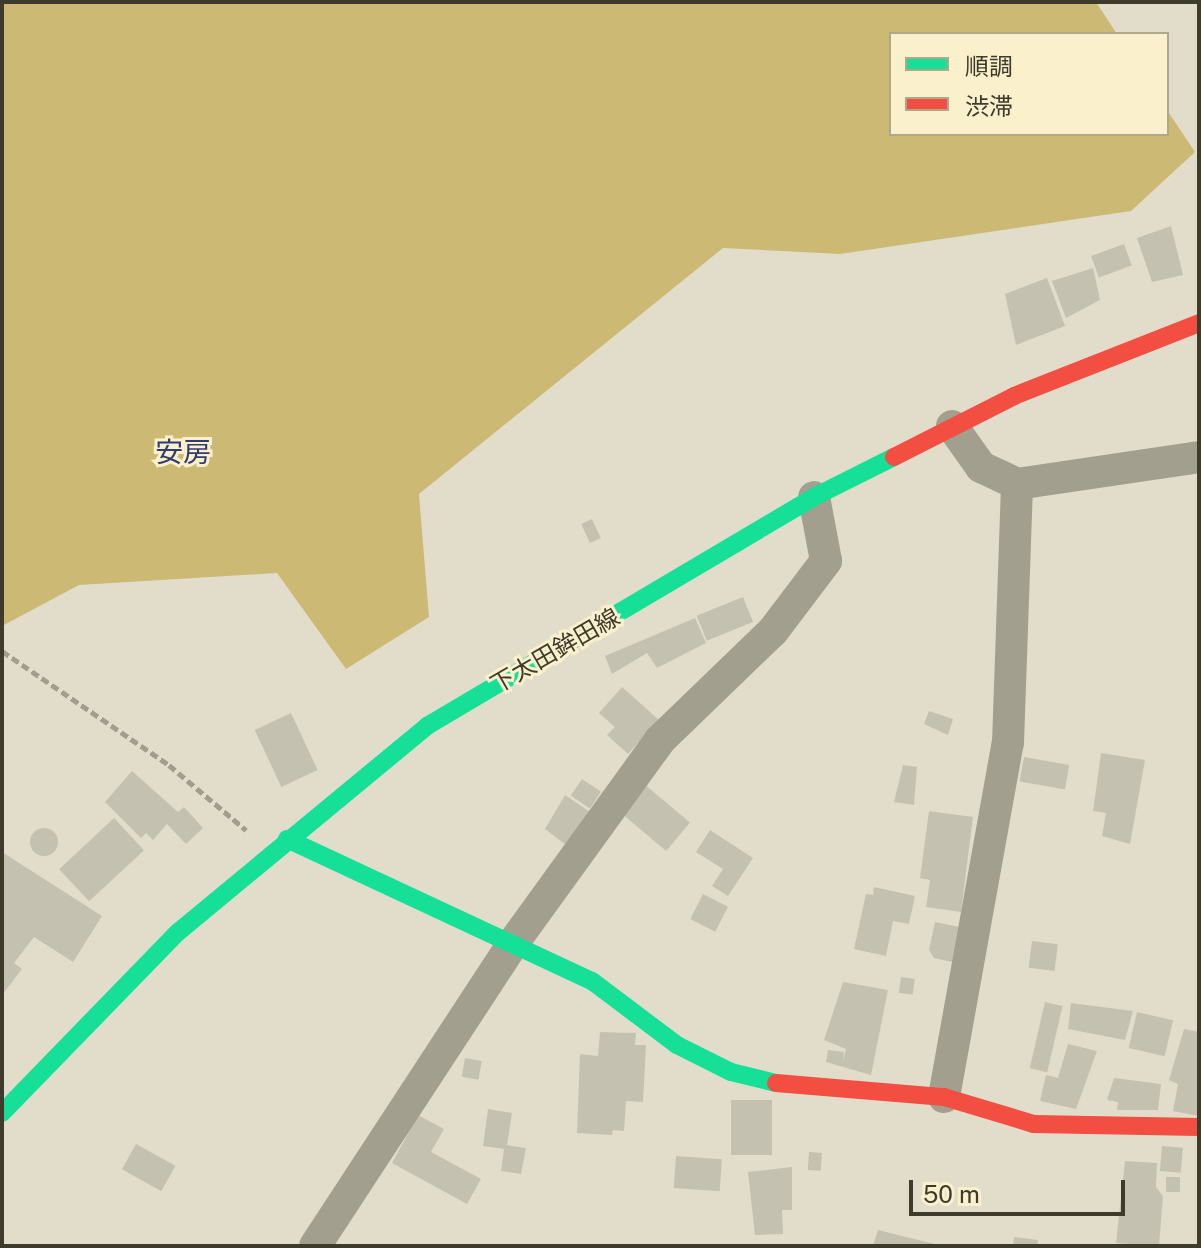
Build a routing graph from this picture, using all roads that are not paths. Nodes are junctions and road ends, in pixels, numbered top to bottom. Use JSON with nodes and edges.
{"nodes":[{"id":1,"x":1199,"y":323,"type":"edge"},
{"id":2,"x":952,"y":426,"type":"junction"},
{"id":3,"x":1199,"y":457,"type":"edge"},
{"id":4,"x":1017,"y":484,"type":"junction"},
{"id":5,"x":814,"y":497,"type":"junction"},
{"id":6,"x":287,"y":839,"type":"junction"},
{"id":7,"x":511,"y":946,"type":"junction"},
{"id":8,"x":944,"y":1097,"type":"junction"},
{"id":9,"x":2,"y":1113,"type":"edge"},
{"id":10,"x":1199,"y":1127,"type":"edge"},
{"id":11,"x":315,"y":1246,"type":"edge"}],
"edges":[{"from":1,"to":2,"type":"main road","name":"下太田鉾田線"},
{"from":2,"to":4,"type":"street"},
{"from":2,"to":5,"type":"main road","name":"下太田鉾田線"},
{"from":3,"to":4,"type":"street"},
{"from":4,"to":8,"type":"street"},
{"from":5,"to":6,"type":"main road","name":"下太田鉾田線"},
{"from":5,"to":7,"type":"street"},
{"from":6,"to":7,"type":"main road"},
{"from":6,"to":9,"type":"main road","name":"下太田鉾田線"},
{"from":7,"to":8,"type":"main road"},
{"from":7,"to":11,"type":"street"},
{"from":8,"to":10,"type":"main road"}]}
